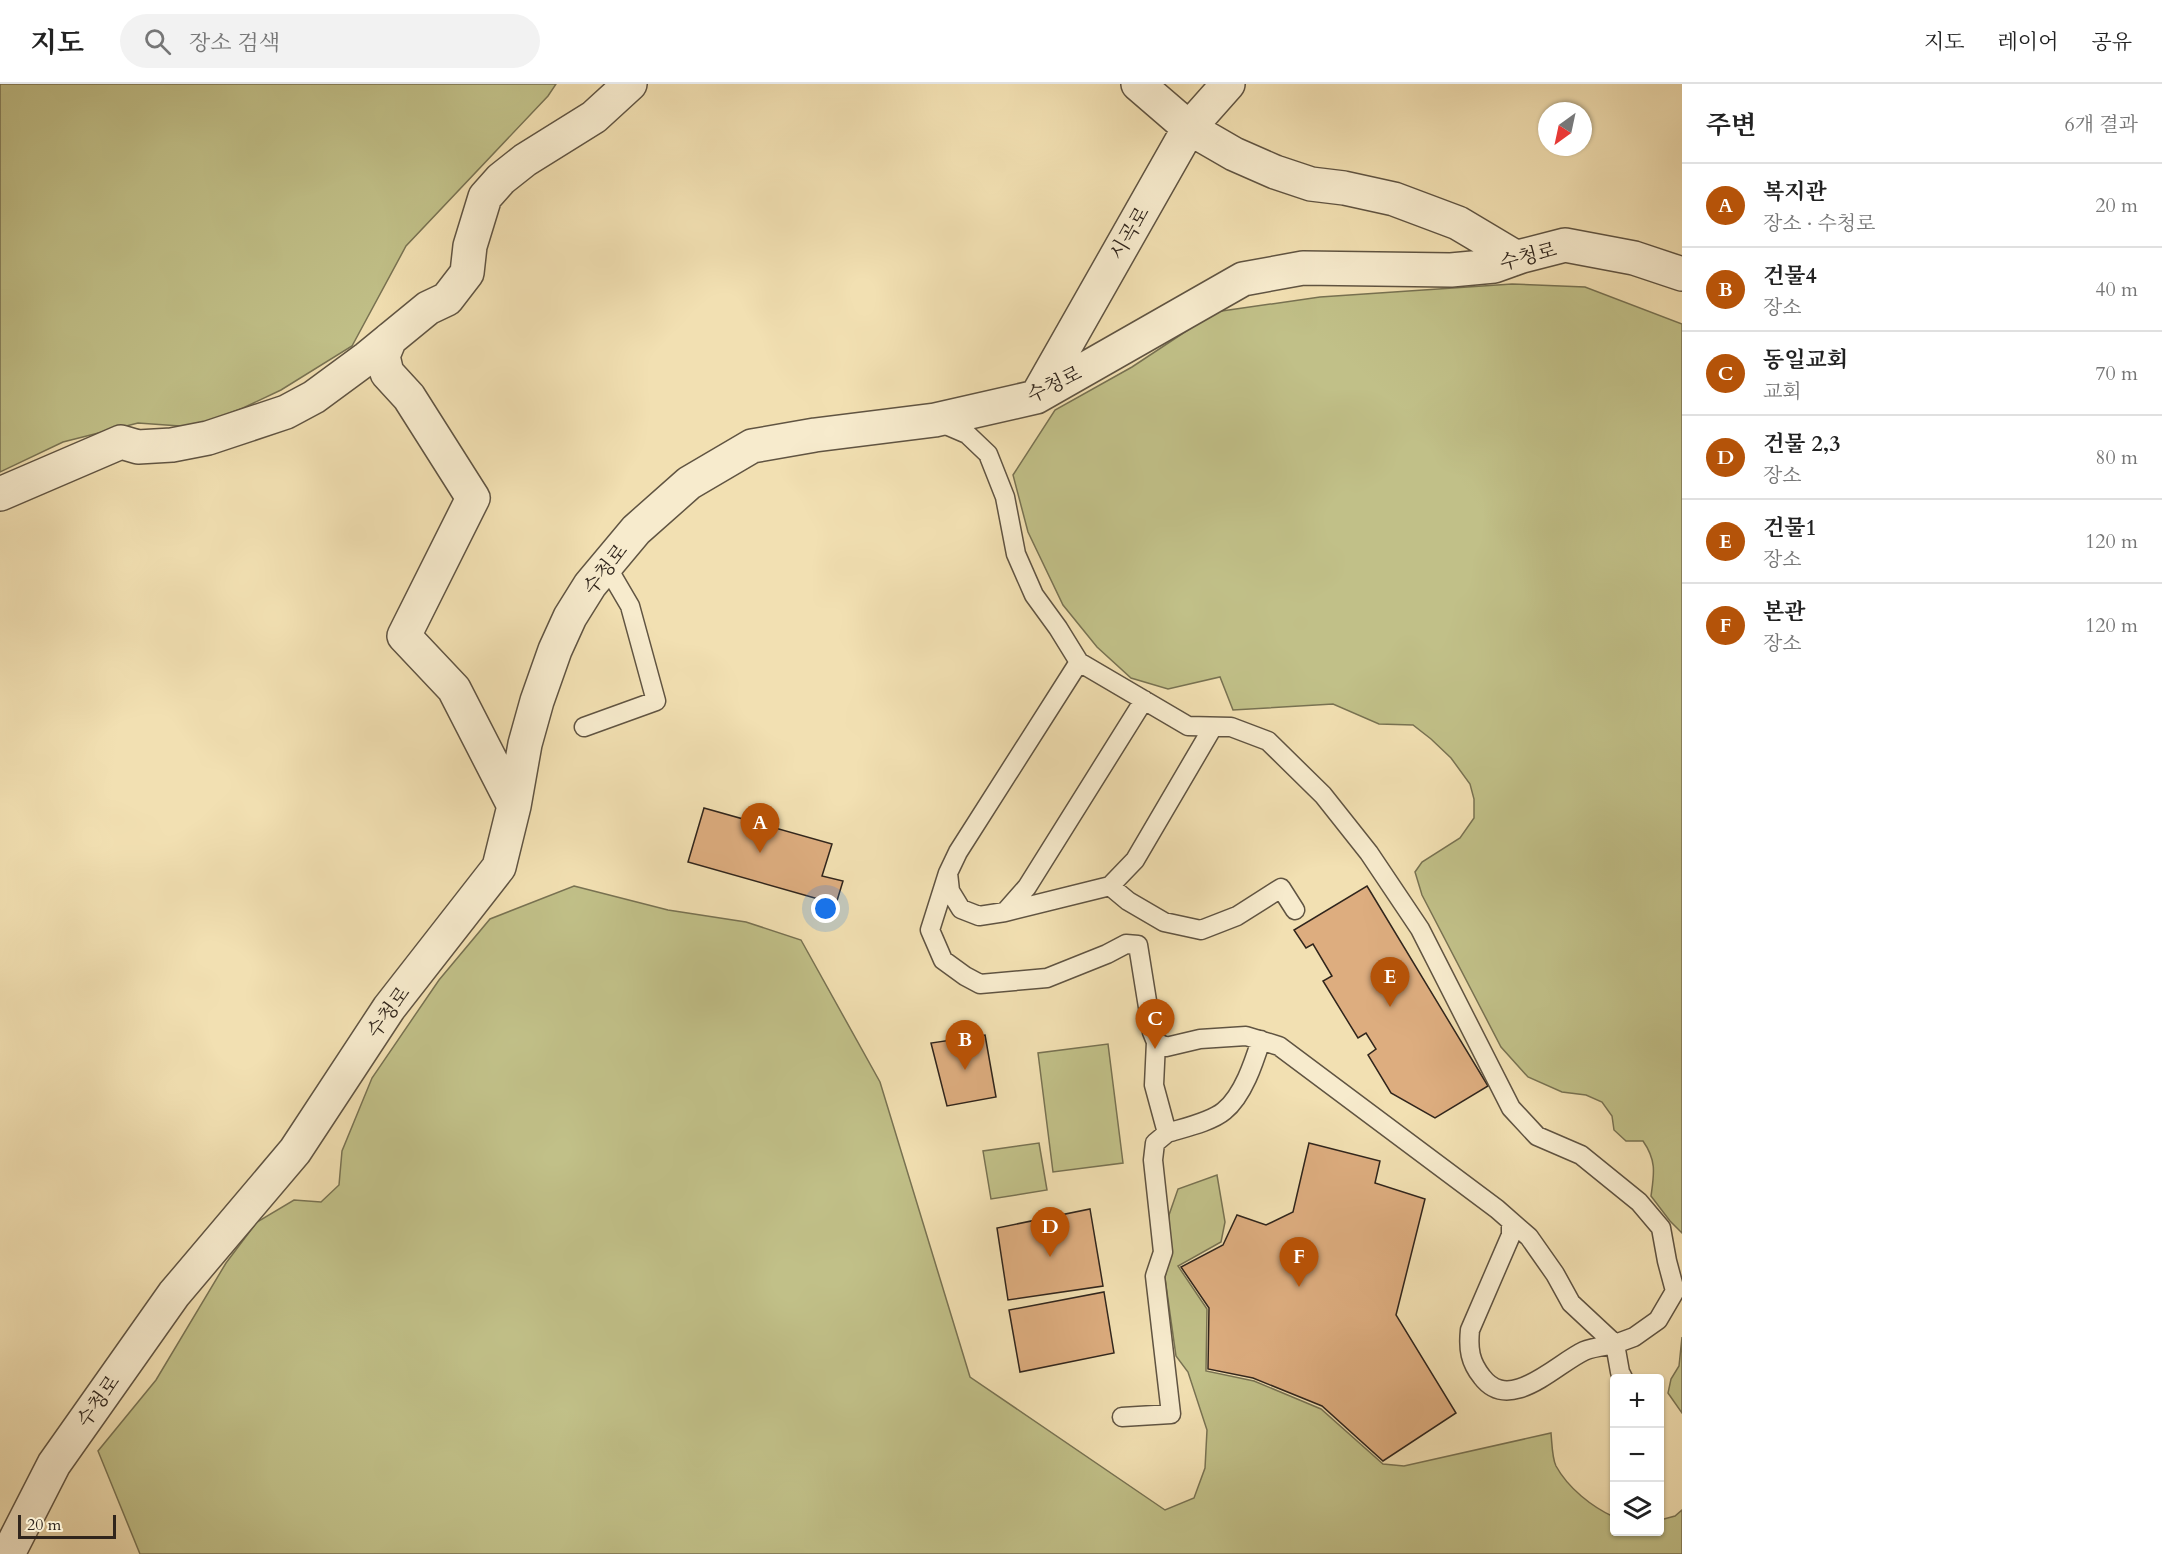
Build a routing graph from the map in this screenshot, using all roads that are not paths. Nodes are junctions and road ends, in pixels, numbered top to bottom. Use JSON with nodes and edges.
{"nodes":[{"id":1,"x":630,"y":84,"type":"edge"},
{"id":2,"x":1138,"y":84,"type":"edge"},
{"id":3,"x":1228,"y":84,"type":"edge"},
{"id":4,"x":1190,"y":128,"type":"junction"},
{"id":5,"x":1513,"y":259,"type":"junction"},
{"id":6,"x":1682,"y":274,"type":"edge"},
{"id":7,"x":390,"y":339,"type":"junction"},
{"id":8,"x":1036,"y":397,"type":"junction"},
{"id":9,"x":935,"y":420,"type":"junction"},
{"id":10,"x":0,"y":494,"type":"edge"},
{"id":11,"x":606,"y":566,"type":"junction"},
{"id":12,"x":1079,"y":662,"type":"junction"},
{"id":13,"x":1144,"y":700,"type":"junction"},
{"id":14,"x":584,"y":727,"type":"dead end"},
{"id":15,"x":1213,"y":727,"type":"junction"},
{"id":16,"x":514,"y":806,"type":"junction"},
{"id":17,"x":948,"y":873,"type":"junction"},
{"id":18,"x":1110,"y":886,"type":"junction"},
{"id":19,"x":1295,"y":910,"type":"dead end"},
{"id":20,"x":1005,"y":912,"type":"junction"},
{"id":21,"x":1261,"y":1040,"type":"junction"},
{"id":22,"x":1156,"y":1042,"type":"junction"},
{"id":23,"x":1167,"y":1133,"type":"junction"},
{"id":24,"x":1511,"y":1222,"type":"junction"},
{"id":25,"x":1615,"y":1344,"type":"junction"},
{"id":26,"x":1621,"y":1374,"type":"edge"},
{"id":27,"x":1122,"y":1417,"type":"dead end"},
{"id":28,"x":8,"y":1554,"type":"edge"}],
"edges":[{"from":1,"to":7,"type":"street"},
{"from":2,"to":4,"type":"street"},
{"from":3,"to":4,"type":"street"},
{"from":4,"to":5,"type":"street"},
{"from":4,"to":8,"type":"street","name":"시곡로"},
{"from":5,"to":6,"type":"street","name":"수청로"},
{"from":5,"to":8,"type":"street","name":"수청로"},
{"from":7,"to":10,"type":"street"},
{"from":7,"to":16,"type":"street"},
{"from":8,"to":9,"type":"street","name":"수청로"},
{"from":9,"to":11,"type":"street","name":"수청로"},
{"from":9,"to":12,"type":"lane"},
{"from":11,"to":14,"type":"lane"},
{"from":11,"to":16,"type":"street","name":"수청로"},
{"from":12,"to":13,"type":"lane"},
{"from":12,"to":17,"type":"lane"},
{"from":13,"to":15,"type":"lane"},
{"from":13,"to":20,"type":"lane"},
{"from":15,"to":18,"type":"lane"},
{"from":15,"to":25,"type":"lane"},
{"from":16,"to":28,"type":"street","name":"수청로"},
{"from":17,"to":20,"type":"lane"},
{"from":17,"to":22,"type":"lane"},
{"from":18,"to":19,"type":"lane"},
{"from":18,"to":20,"type":"lane"},
{"from":21,"to":22,"type":"lane"},
{"from":21,"to":23,"type":"lane"},
{"from":21,"to":24,"type":"lane"},
{"from":22,"to":23,"type":"lane"},
{"from":23,"to":27,"type":"lane"},
{"from":24,"to":25,"type":"lane"},
{"from":24,"to":25,"type":"lane"},
{"from":25,"to":26,"type":"lane"}]}
